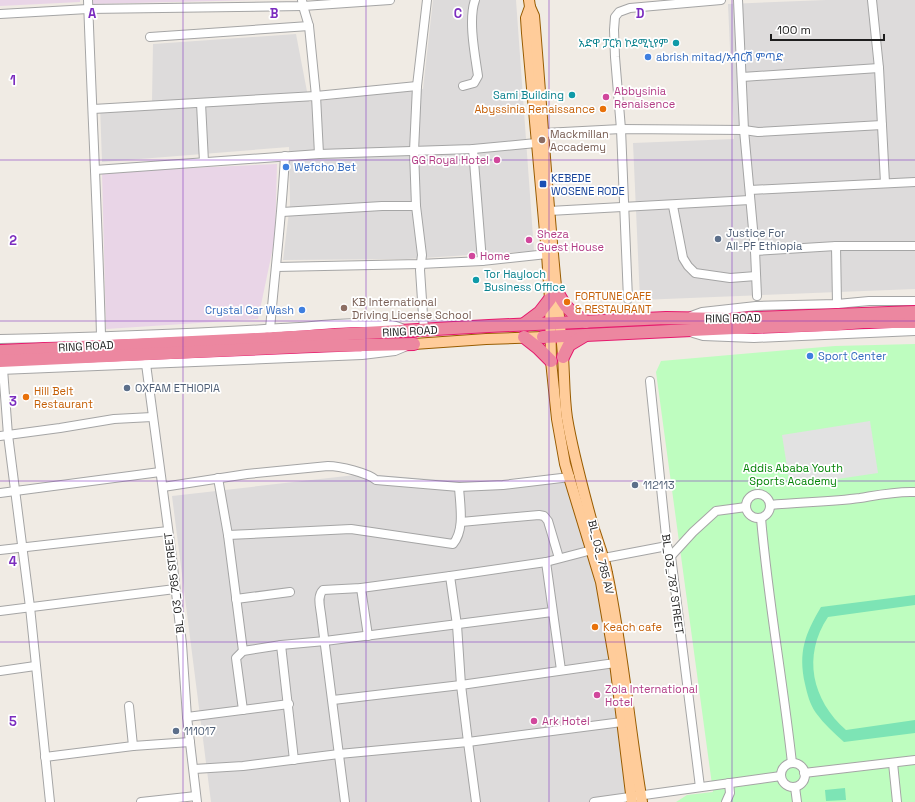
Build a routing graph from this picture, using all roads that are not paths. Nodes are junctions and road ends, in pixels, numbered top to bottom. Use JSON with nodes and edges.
{"nodes":[{"id":1,"x":390,"y":0,"type":"edge"},
{"id":2,"x":427,"y":0,"type":"edge"},
{"id":3,"x":475,"y":0,"type":"edge"},
{"id":4,"x":720,"y":0,"type":"edge"},
{"id":5,"x":738,"y":0,"type":"edge"},
{"id":6,"x":872,"y":0,"type":"edge"},
{"id":7,"x":303,"y":3,"type":"edge"},
{"id":8,"x":88,"y":4,"type":"edge"},
{"id":9,"x":529,"y":4,"type":"edge"},
{"id":10,"x":0,"y":14,"type":"edge"},
{"id":11,"x":309,"y":26,"type":"junction"},
{"id":12,"x":150,"y":37,"type":"dead end"},
{"id":13,"x":878,"y":68,"type":"junction"},
{"id":14,"x":742,"y":77,"type":"junction"},
{"id":15,"x":417,"y":86,"type":"junction"},
{"id":16,"x":463,"y":86,"type":"dead end"},
{"id":17,"x":316,"y":96,"type":"junction"},
{"id":18,"x":201,"y":103,"type":"junction"},
{"id":19,"x":92,"y":110,"type":"junction"},
{"id":20,"x":882,"y":125,"type":"junction"},
{"id":21,"x":621,"y":129,"type":"junction"},
{"id":22,"x":744,"y":130,"type":"junction"},
{"id":23,"x":544,"y":134,"type":"junction"},
{"id":24,"x":536,"y":143,"type":"junction"},
{"id":25,"x":473,"y":149,"type":"junction"},
{"id":26,"x":414,"y":151,"type":"junction"},
{"id":27,"x":319,"y":154,"type":"junction"},
{"id":28,"x":285,"y":156,"type":"junction"},
{"id":29,"x":204,"y":162,"type":"junction"},
{"id":30,"x":95,"y":170,"type":"junction"},
{"id":31,"x":915,"y":182,"type":"edge"},
{"id":32,"x":885,"y":183,"type":"junction"},
{"id":33,"x":750,"y":190,"type":"junction"},
{"id":34,"x":750,"y":200,"type":"junction"},
{"id":35,"x":416,"y":206,"type":"junction"},
{"id":36,"x":625,"y":206,"type":"junction"},
{"id":37,"x":673,"y":206,"type":"junction"},
{"id":38,"x":549,"y":211,"type":"junction"},
{"id":39,"x":282,"y":212,"type":"junction"},
{"id":40,"x":836,"y":246,"type":"junction"},
{"id":41,"x":915,"y":246,"type":"edge"},
{"id":42,"x":755,"y":251,"type":"junction"},
{"id":43,"x":546,"y":254,"type":"junction"},
{"id":44,"x":482,"y":261,"type":"junction"},
{"id":45,"x":420,"y":264,"type":"junction"},
{"id":46,"x":276,"y":267,"type":"junction"},
{"id":47,"x":756,"y":276,"type":"junction"},
{"id":48,"x":553,"y":295,"type":"junction"},
{"id":49,"x":757,"y":296,"type":"dead end"},
{"id":50,"x":628,"y":299,"type":"dead end"},
{"id":51,"x":915,"y":301,"type":"edge"},
{"id":52,"x":836,"y":304,"type":"junction"},
{"id":53,"x":915,"y":312,"type":"edge"},
{"id":54,"x":586,"y":322,"type":"junction"},
{"id":55,"x":915,"y":322,"type":"edge"},
{"id":56,"x":555,"y":323,"type":"junction"},
{"id":57,"x":524,"y":324,"type":"junction"},
{"id":58,"x":684,"y":325,"type":"junction"},
{"id":59,"x":270,"y":329,"type":"junction"},
{"id":60,"x":424,"y":330,"type":"junction"},
{"id":61,"x":408,"y":331,"type":"junction"},
{"id":62,"x":915,"y":331,"type":"edge"},
{"id":63,"x":101,"y":335,"type":"junction"},
{"id":64,"x":586,"y":335,"type":"junction"},
{"id":65,"x":551,"y":336,"type":"junction"},
{"id":66,"x":524,"y":337,"type":"junction"},
{"id":67,"x":0,"y":339,"type":"edge"},
{"id":68,"x":414,"y":344,"type":"junction"},
{"id":69,"x":0,"y":351,"type":"edge"},
{"id":70,"x":563,"y":357,"type":"junction"},
{"id":71,"x":551,"y":361,"type":"junction"},
{"id":72,"x":146,"y":364,"type":"junction"},
{"id":73,"x":1,"y":367,"type":"edge"},
{"id":74,"x":650,"y":381,"type":"dead end"},
{"id":75,"x":152,"y":417,"type":"junction"},
{"id":76,"x":4,"y":436,"type":"edge"},
{"id":77,"x":160,"y":472,"type":"junction"},
{"id":78,"x":570,"y":477,"type":"junction"},
{"id":79,"x":218,"y":478,"type":"junction"},
{"id":80,"x":163,"y":487,"type":"junction"},
{"id":81,"x":459,"y":487,"type":"junction"},
{"id":82,"x":14,"y":491,"type":"junction"},
{"id":83,"x":915,"y":492,"type":"edge"},
{"id":84,"x":0,"y":493,"type":"edge"},
{"id":85,"x":770,"y":504,"type":"junction"},
{"id":86,"x":746,"y":508,"type":"junction"},
{"id":87,"x":761,"y":518,"type":"junction"},
{"id":88,"x":461,"y":522,"type":"junction"},
{"id":89,"x":168,"y":531,"type":"junction"},
{"id":90,"x":228,"y":535,"type":"junction"},
{"id":91,"x":667,"y":546,"type":"junction"},
{"id":92,"x":22,"y":547,"type":"junction"},
{"id":93,"x":0,"y":550,"type":"edge"},
{"id":94,"x":592,"y":550,"type":"junction"},
{"id":95,"x":671,"y":556,"type":"junction"},
{"id":96,"x":559,"y":558,"type":"junction"},
{"id":97,"x":604,"y":558,"type":"junction"},
{"id":98,"x":546,"y":562,"type":"junction"},
{"id":99,"x":450,"y":576,"type":"junction"},
{"id":100,"x":361,"y":588,"type":"junction"},
{"id":101,"x":175,"y":589,"type":"junction"},
{"id":102,"x":290,"y":592,"type":"dead end"},
{"id":103,"x":236,"y":599,"type":"junction"},
{"id":104,"x":30,"y":607,"type":"junction"},
{"id":105,"x":0,"y":611,"type":"edge"},
{"id":106,"x":552,"y":612,"type":"junction"},
{"id":107,"x":457,"y":625,"type":"junction"},
{"id":108,"x":368,"y":636,"type":"junction"},
{"id":109,"x":325,"y":641,"type":"junction"},
{"id":110,"x":281,"y":645,"type":"junction"},
{"id":111,"x":243,"y":651,"type":"junction"},
{"id":112,"x":615,"y":663,"type":"junction"},
{"id":113,"x":35,"y":666,"type":"junction"},
{"id":114,"x":561,"y":670,"type":"junction"},
{"id":115,"x":0,"y":671,"type":"edge"},
{"id":116,"x":462,"y":685,"type":"junction"},
{"id":117,"x":333,"y":700,"type":"junction"},
{"id":118,"x":289,"y":704,"type":"junction"},
{"id":119,"x":129,"y":706,"type":"dead end"},
{"id":120,"x":243,"y":710,"type":"junction"},
{"id":121,"x":187,"y":717,"type":"junction"},
{"id":122,"x":622,"y":722,"type":"junction"},
{"id":123,"x":190,"y":742,"type":"junction"},
{"id":124,"x":468,"y":742,"type":"junction"},
{"id":125,"x":133,"y":746,"type":"junction"},
{"id":126,"x":339,"y":754,"type":"junction"},
{"id":127,"x":45,"y":757,"type":"junction"},
{"id":128,"x":294,"y":760,"type":"junction"},
{"id":129,"x":915,"y":760,"type":"edge"},
{"id":130,"x":792,"y":763,"type":"junction"},
{"id":131,"x":893,"y":763,"type":"junction"},
{"id":132,"x":194,"y":769,"type":"junction"},
{"id":133,"x":804,"y":773,"type":"junction"},
{"id":134,"x":781,"y":776,"type":"junction"},
{"id":135,"x":729,"y":783,"type":"junction"},
{"id":136,"x":795,"y":786,"type":"junction"},
{"id":137,"x":700,"y":787,"type":"junction"},
{"id":138,"x":197,"y":799,"type":"edge"},
{"id":139,"x":637,"y":799,"type":"edge"},
{"id":140,"x":608,"y":801,"type":"edge"},
{"id":141,"x":50,"y":802,"type":"edge"},
{"id":142,"x":141,"y":802,"type":"edge"},
{"id":143,"x":345,"y":802,"type":"edge"},
{"id":144,"x":476,"y":802,"type":"edge"},
{"id":145,"x":594,"y":802,"type":"edge"},
{"id":146,"x":726,"y":802,"type":"edge"},
{"id":147,"x":797,"y":802,"type":"edge"},
{"id":148,"x":897,"y":802,"type":"edge"}],
"edges":[{"from":1,"to":7,"type":"street"},
{"from":2,"to":15,"type":"street"},
{"from":3,"to":16,"type":"street"},
{"from":4,"to":21,"type":"street"},
{"from":5,"to":14,"type":"street"},
{"from":6,"to":13,"type":"street"},
{"from":7,"to":8,"type":"street"},
{"from":7,"to":11,"type":"street"},
{"from":8,"to":10,"type":"street"},
{"from":8,"to":19,"type":"street"},
{"from":9,"to":23,"type":"main road"},
{"from":9,"to":24,"type":"main road"},
{"from":11,"to":12,"type":"street"},
{"from":11,"to":17,"type":"street"},
{"from":13,"to":14,"type":"street"},
{"from":13,"to":20,"type":"street"},
{"from":14,"to":22,"type":"street"},
{"from":15,"to":17,"type":"street"},
{"from":15,"to":26,"type":"street"},
{"from":17,"to":18,"type":"street"},
{"from":17,"to":27,"type":"street"},
{"from":18,"to":19,"type":"street"},
{"from":18,"to":29,"type":"street"},
{"from":19,"to":30,"type":"street"},
{"from":20,"to":22,"type":"street"},
{"from":20,"to":32,"type":"street"},
{"from":21,"to":22,"type":"street"},
{"from":21,"to":23,"type":"street"},
{"from":21,"to":36,"type":"street"},
{"from":22,"to":33,"type":"street"},
{"from":23,"to":38,"type":"main road"},
{"from":24,"to":25,"type":"street"},
{"from":24,"to":43,"type":"main road"},
{"from":25,"to":26,"type":"street"},
{"from":25,"to":44,"type":"street"},
{"from":26,"to":27,"type":"street"},
{"from":26,"to":35,"type":"street"},
{"from":27,"to":28,"type":"street"},
{"from":28,"to":29,"type":"street"},
{"from":28,"to":39,"type":"street"},
{"from":29,"to":30,"type":"street"},
{"from":30,"to":63,"type":"street"},
{"from":31,"to":32,"type":"street"},
{"from":32,"to":33,"type":"street"},
{"from":33,"to":34,"type":"street"},
{"from":34,"to":37,"type":"street"},
{"from":34,"to":42,"type":"street"},
{"from":35,"to":39,"type":"street"},
{"from":35,"to":45,"type":"street"},
{"from":36,"to":37,"type":"street"},
{"from":36,"to":38,"type":"street"},
{"from":36,"to":50,"type":"street"},
{"from":37,"to":47,"type":"street"},
{"from":38,"to":48,"type":"main road"},
{"from":39,"to":46,"type":"street"},
{"from":40,"to":41,"type":"street"},
{"from":40,"to":42,"type":"street"},
{"from":40,"to":52,"type":"street"},
{"from":42,"to":47,"type":"street"},
{"from":43,"to":44,"type":"street"},
{"from":43,"to":48,"type":"main road"},
{"from":44,"to":45,"type":"street"},
{"from":45,"to":46,"type":"street"},
{"from":45,"to":60,"type":"street"},
{"from":46,"to":59,"type":"street"},
{"from":47,"to":49,"type":"street"},
{"from":48,"to":54,"type":"highway"},
{"from":48,"to":56,"type":"main road"},
{"from":48,"to":57,"type":"highway"},
{"from":51,"to":52,"type":"street"},
{"from":52,"to":58,"type":"street"},
{"from":53,"to":58,"type":"highway","name":"RING ROAD"},
{"from":54,"to":56,"type":"highway","name":"RING ROAD"},
{"from":54,"to":58,"type":"highway","name":"RING ROAD"},
{"from":55,"to":58,"type":"highway","name":"RING ROAD"},
{"from":56,"to":57,"type":"highway","name":"RING ROAD"},
{"from":56,"to":65,"type":"main road"},
{"from":57,"to":60,"type":"highway","name":"RING ROAD"},
{"from":58,"to":62,"type":"street"},
{"from":58,"to":64,"type":"highway","name":"RING ROAD"},
{"from":59,"to":61,"type":"street"},
{"from":59,"to":63,"type":"street"},
{"from":60,"to":61,"type":"highway","name":"RING ROAD"},
{"from":61,"to":69,"type":"highway","name":"RING ROAD"},
{"from":63,"to":67,"type":"street"},
{"from":64,"to":65,"type":"highway","name":"RING ROAD"},
{"from":64,"to":70,"type":"highway"},
{"from":65,"to":66,"type":"main road","name":"RING ROAD"},
{"from":65,"to":70,"type":"main road","name":"BL_03_785 AV"},
{"from":65,"to":71,"type":"main road","name":"BL_03_785 AV"},
{"from":66,"to":68,"type":"main road","name":"RING ROAD"},
{"from":66,"to":71,"type":"highway"},
{"from":68,"to":72,"type":"street"},
{"from":68,"to":73,"type":"highway","name":"RING ROAD"},
{"from":70,"to":97,"type":"main road","name":"BL_03_785 AV"},
{"from":71,"to":78,"type":"main road","name":"BL_03_785 AV"},
{"from":72,"to":73,"type":"street"},
{"from":72,"to":75,"type":"street","name":"BL_03_765 STREET"},
{"from":73,"to":76,"type":"street"},
{"from":74,"to":91,"type":"street","name":"BL_03_787 STREET"},
{"from":75,"to":76,"type":"street"},
{"from":75,"to":77,"type":"street","name":"BL_03_765 STREET"},
{"from":76,"to":82,"type":"street"},
{"from":77,"to":80,"type":"street","name":"BL_03_765 STREET"},
{"from":77,"to":82,"type":"street"},
{"from":78,"to":81,"type":"street"},
{"from":78,"to":94,"type":"main road","name":"BL_03_785 AV"},
{"from":79,"to":80,"type":"street"},
{"from":79,"to":81,"type":"street"},
{"from":79,"to":90,"type":"street"},
{"from":80,"to":89,"type":"street","name":"BL_03_765 STREET"},
{"from":81,"to":88,"type":"street"},
{"from":82,"to":84,"type":"street"},
{"from":82,"to":92,"type":"street"},
{"from":83,"to":85,"type":"street"},
{"from":85,"to":86,"type":"street"},
{"from":85,"to":87,"type":"street"},
{"from":86,"to":87,"type":"street"},
{"from":86,"to":95,"type":"street"},
{"from":87,"to":130,"type":"street"},
{"from":88,"to":90,"type":"street"},
{"from":88,"to":96,"type":"street"},
{"from":89,"to":92,"type":"street"},
{"from":89,"to":101,"type":"street","name":"BL_03_765 STREET"},
{"from":90,"to":103,"type":"street"},
{"from":91,"to":95,"type":"street","name":"BL_03_787 STREET"},
{"from":91,"to":97,"type":"street"},
{"from":92,"to":93,"type":"street"},
{"from":92,"to":104,"type":"street"},
{"from":94,"to":96,"type":"street"},
{"from":94,"to":112,"type":"main road","name":"BL_03_785 AV"},
{"from":95,"to":137,"type":"street","name":"BL_03_787 STREET"},
{"from":96,"to":98,"type":"street"},
{"from":97,"to":139,"type":"main road","name":"BL_03_785 AV"},
{"from":98,"to":99,"type":"street"},
{"from":98,"to":106,"type":"street"},
{"from":99,"to":100,"type":"street"},
{"from":99,"to":107,"type":"street"},
{"from":100,"to":108,"type":"street"},
{"from":100,"to":109,"type":"street"},
{"from":101,"to":104,"type":"street"},
{"from":101,"to":121,"type":"street","name":"BL_03_765 STREET"},
{"from":102,"to":103,"type":"street"},
{"from":103,"to":111,"type":"street"},
{"from":104,"to":105,"type":"street"},
{"from":104,"to":113,"type":"street"},
{"from":106,"to":107,"type":"street"},
{"from":106,"to":114,"type":"street"},
{"from":107,"to":108,"type":"street"},
{"from":107,"to":116,"type":"street"},
{"from":108,"to":109,"type":"street"},
{"from":109,"to":110,"type":"street"},
{"from":109,"to":117,"type":"street"},
{"from":110,"to":111,"type":"street"},
{"from":110,"to":118,"type":"street"},
{"from":111,"to":120,"type":"street"},
{"from":112,"to":114,"type":"street"},
{"from":112,"to":122,"type":"main road","name":"BL_03_785 AV"},
{"from":113,"to":115,"type":"street"},
{"from":113,"to":127,"type":"street"},
{"from":114,"to":116,"type":"street"},
{"from":116,"to":117,"type":"street"},
{"from":116,"to":124,"type":"street"},
{"from":117,"to":126,"type":"street"},
{"from":118,"to":120,"type":"street"},
{"from":118,"to":128,"type":"street"},
{"from":119,"to":125,"type":"street"},
{"from":120,"to":121,"type":"street"},
{"from":121,"to":123,"type":"street","name":"BL_03_765 STREET"},
{"from":122,"to":124,"type":"street"},
{"from":122,"to":139,"type":"main road","name":"BL_03_785 AV"},
{"from":123,"to":125,"type":"street"},
{"from":123,"to":132,"type":"street","name":"BL_03_765 STREET"},
{"from":124,"to":126,"type":"street"},
{"from":124,"to":144,"type":"street"},
{"from":125,"to":127,"type":"street"},
{"from":126,"to":128,"type":"street"},
{"from":126,"to":143,"type":"street"},
{"from":127,"to":141,"type":"street"},
{"from":128,"to":132,"type":"street"},
{"from":129,"to":131,"type":"street"},
{"from":130,"to":133,"type":"street"},
{"from":130,"to":134,"type":"street"},
{"from":131,"to":133,"type":"street"},
{"from":131,"to":148,"type":"street"},
{"from":132,"to":138,"type":"street","name":"BL_03_765 STREET"},
{"from":133,"to":136,"type":"street"},
{"from":134,"to":135,"type":"street"},
{"from":134,"to":136,"type":"street"},
{"from":135,"to":137,"type":"street"},
{"from":135,"to":146,"type":"street"},
{"from":136,"to":147,"type":"street"},
{"from":137,"to":139,"type":"street"},
{"from":138,"to":142,"type":"street"},
{"from":139,"to":140,"type":"street"},
{"from":140,"to":145,"type":"street"}]}
